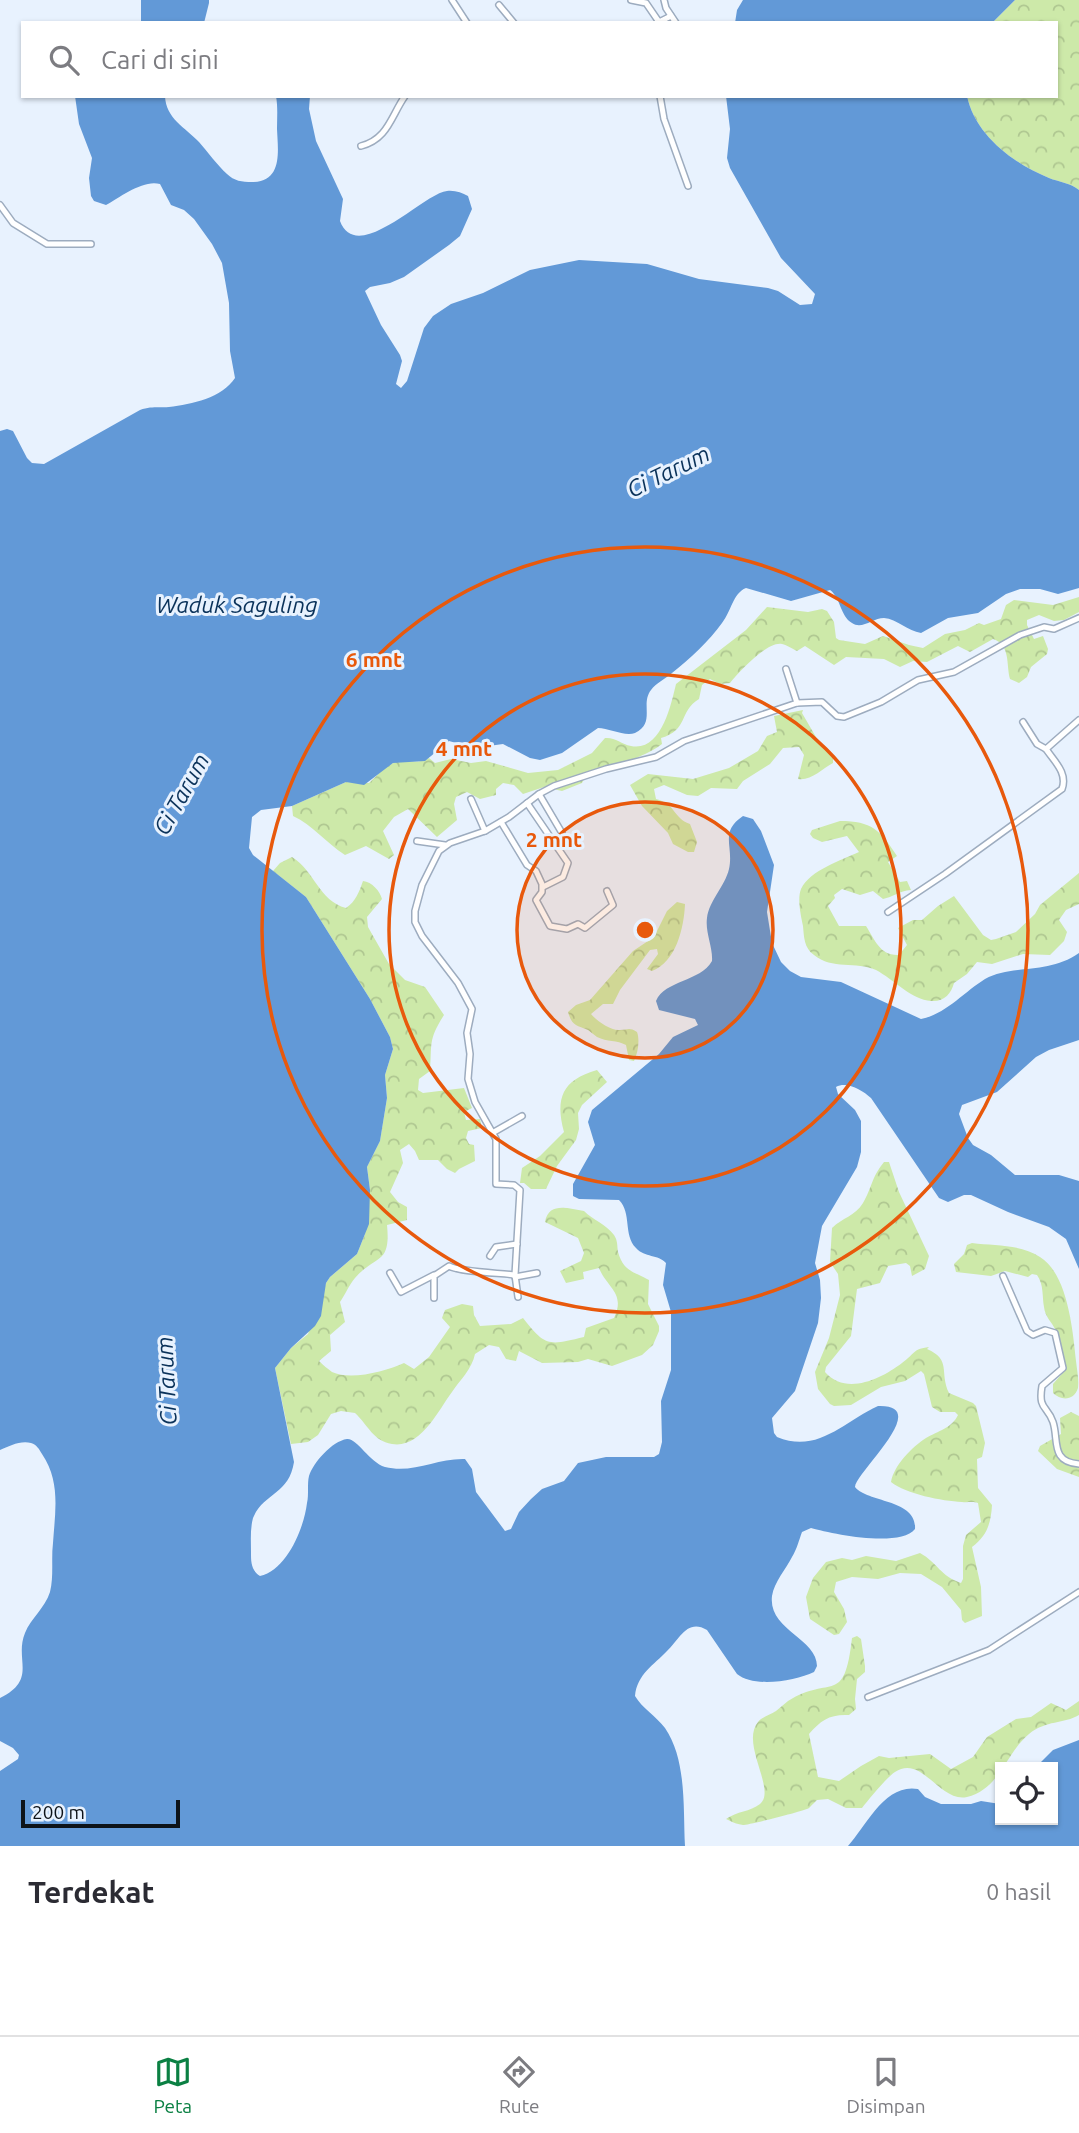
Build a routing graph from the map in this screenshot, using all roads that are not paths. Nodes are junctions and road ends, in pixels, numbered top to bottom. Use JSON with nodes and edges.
{"nodes":[{"id":1,"x":452,"y":0,"type":"edge"},
{"id":2,"x":631,"y":0,"type":"edge"},
{"id":3,"x":664,"y":0,"type":"edge"},
{"id":4,"x":499,"y":5,"type":"dead end"},
{"id":5,"x":671,"y":16,"type":"junction"},
{"id":6,"x":466,"y":21,"type":"edge"},
{"id":7,"x":512,"y":21,"type":"edge"},
{"id":8,"x":658,"y":21,"type":"edge"},
{"id":9,"x":661,"y":21,"type":"edge"},
{"id":10,"x":675,"y":21,"type":"edge"},
{"id":11,"x":404,"y":98,"type":"edge"},
{"id":12,"x":660,"y":98,"type":"edge"},
{"id":13,"x":361,"y":146,"type":"dead end"},
{"id":14,"x":688,"y":186,"type":"dead end"},
{"id":15,"x":0,"y":205,"type":"edge"},
{"id":16,"x":91,"y":244,"type":"dead end"},
{"id":17,"x":1078,"y":621,"type":"edge"},
{"id":18,"x":786,"y":668,"type":"dead end"},
{"id":19,"x":797,"y":703,"type":"junction"},
{"id":20,"x":1079,"y":720,"type":"edge"},
{"id":21,"x":1023,"y":722,"type":"dead end"},
{"id":22,"x":1046,"y":749,"type":"junction"},
{"id":23,"x":539,"y":794,"type":"junction"},
{"id":24,"x":471,"y":799,"type":"dead end"},
{"id":25,"x":527,"y":803,"type":"junction"},
{"id":26,"x":501,"y":822,"type":"junction"},
{"id":27,"x":485,"y":831,"type":"junction"},
{"id":28,"x":562,"y":833,"type":"dead end"},
{"id":29,"x":417,"y":841,"type":"dead end"},
{"id":30,"x":444,"y":845,"type":"junction"},
{"id":31,"x":542,"y":887,"type":"junction"},
{"id":32,"x":607,"y":891,"type":"dead end"},
{"id":33,"x":888,"y":912,"type":"dead end"},
{"id":34,"x":522,"y":1116,"type":"dead end"},
{"id":35,"x":494,"y":1132,"type":"junction"},
{"id":36,"x":517,"y":1244,"type":"junction"},
{"id":37,"x":490,"y":1256,"type":"dead end"},
{"id":38,"x":390,"y":1273,"type":"dead end"},
{"id":39,"x":537,"y":1273,"type":"dead end"},
{"id":40,"x":434,"y":1275,"type":"junction"},
{"id":41,"x":515,"y":1276,"type":"junction"},
{"id":42,"x":1003,"y":1276,"type":"dead end"},
{"id":43,"x":519,"y":1297,"type":"dead end"},
{"id":44,"x":435,"y":1298,"type":"dead end"},
{"id":45,"x":1079,"y":1464,"type":"edge"},
{"id":46,"x":1079,"y":1592,"type":"edge"},
{"id":47,"x":868,"y":1696,"type":"dead end"}],
"edges":[{"from":1,"to":6,"type":"street"},
{"from":2,"to":8,"type":"street"},
{"from":3,"to":5,"type":"street"},
{"from":4,"to":7,"type":"street"},
{"from":5,"to":9,"type":"street"},
{"from":5,"to":10,"type":"street"},
{"from":11,"to":13,"type":"street"},
{"from":12,"to":14,"type":"street"},
{"from":15,"to":16,"type":"street"},
{"from":17,"to":19,"type":"street"},
{"from":18,"to":19,"type":"street"},
{"from":19,"to":23,"type":"street"},
{"from":20,"to":22,"type":"street"},
{"from":21,"to":22,"type":"street"},
{"from":22,"to":33,"type":"street"},
{"from":23,"to":25,"type":"street"},
{"from":23,"to":28,"type":"street"},
{"from":24,"to":27,"type":"street"},
{"from":25,"to":26,"type":"street"},
{"from":25,"to":31,"type":"street"},
{"from":26,"to":27,"type":"street"},
{"from":26,"to":31,"type":"street"},
{"from":27,"to":30,"type":"street"},
{"from":29,"to":30,"type":"street"},
{"from":30,"to":35,"type":"street"},
{"from":31,"to":32,"type":"street"},
{"from":34,"to":35,"type":"street"},
{"from":35,"to":36,"type":"street"},
{"from":36,"to":37,"type":"street"},
{"from":36,"to":41,"type":"street"},
{"from":38,"to":40,"type":"street"},
{"from":39,"to":41,"type":"street"},
{"from":40,"to":41,"type":"street"},
{"from":40,"to":44,"type":"street"},
{"from":41,"to":43,"type":"street"},
{"from":42,"to":45,"type":"street"},
{"from":46,"to":47,"type":"street"}]}
